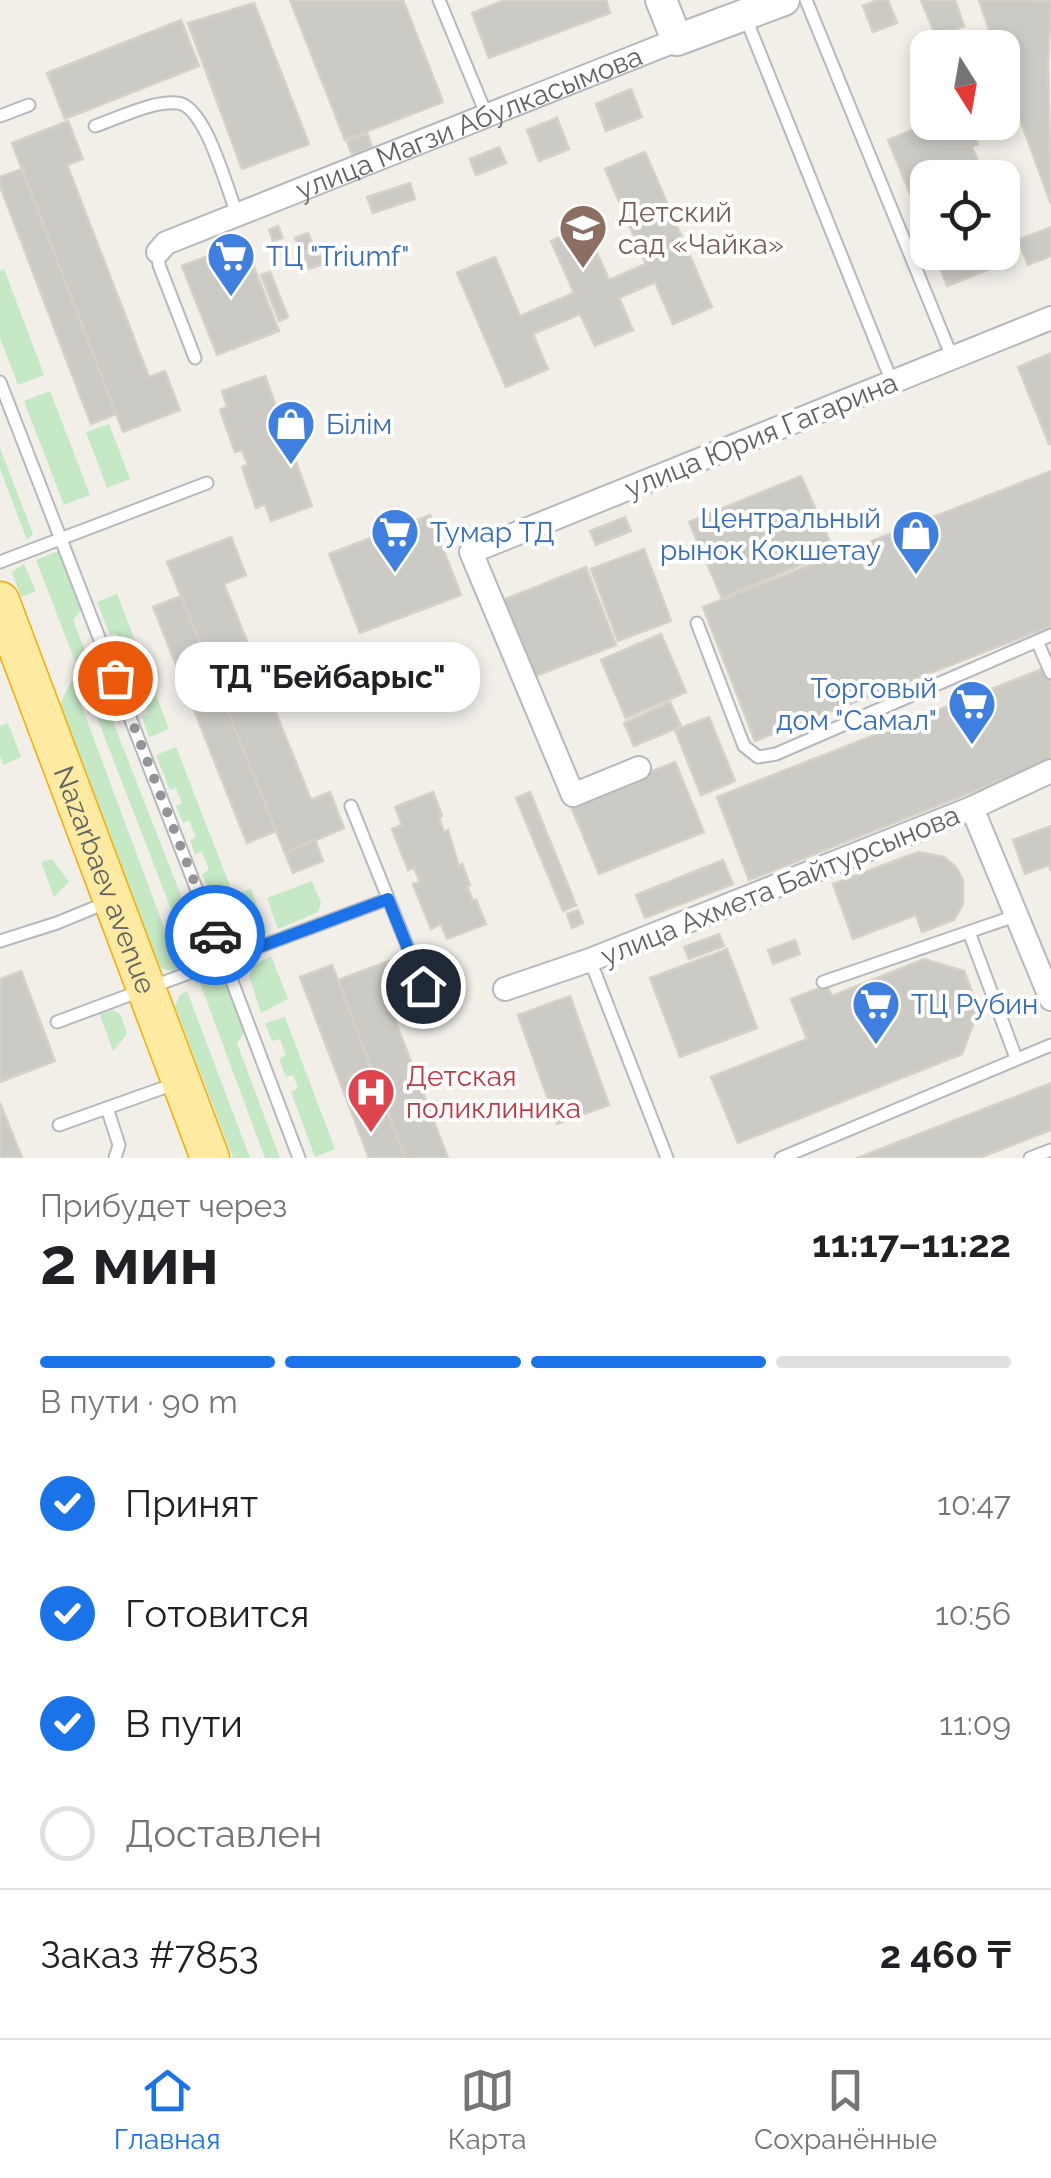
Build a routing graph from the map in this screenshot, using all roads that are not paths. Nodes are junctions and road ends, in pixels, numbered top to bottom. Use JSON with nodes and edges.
{"nodes":[{"id":1,"x":441,"y":0,"type":"edge"},
{"id":2,"x":662,"y":0,"type":"edge"},
{"id":3,"x":784,"y":0,"type":"edge"},
{"id":4,"x":806,"y":0,"type":"edge"},
{"id":5,"x":744,"y":16,"type":"junction"},
{"id":6,"x":677,"y":40,"type":"junction"},
{"id":7,"x":29,"y":105,"type":"dead end"},
{"id":8,"x":0,"y":116,"type":"edge"},
{"id":9,"x":486,"y":116,"type":"junction"},
{"id":10,"x":94,"y":126,"type":"dead end"},
{"id":11,"x":237,"y":214,"type":"junction"},
{"id":12,"x":158,"y":252,"type":"joint"},
{"id":13,"x":1051,"y":318,"type":"edge"},
{"id":14,"x":952,"y":357,"type":"junction"},
{"id":15,"x":195,"y":358,"type":"dead end"},
{"id":16,"x":0,"y":382,"type":"edge"},
{"id":17,"x":892,"y":382,"type":"junction"},
{"id":18,"x":207,"y":484,"type":"dead end"},
{"id":19,"x":61,"y":538,"type":"junction"},
{"id":20,"x":0,"y":562,"type":"edge"},
{"id":21,"x":0,"y":601,"type":"edge"},
{"id":22,"x":697,"y":623,"type":"dead end"},
{"id":23,"x":1051,"y":635,"type":"edge"},
{"id":24,"x":1037,"y":641,"type":"junction"},
{"id":25,"x":1051,"y":673,"type":"edge"},
{"id":26,"x":639,"y":768,"type":"dead end"},
{"id":27,"x":1051,"y":771,"type":"edge"},
{"id":28,"x":350,"y":806,"type":"dead end"},
{"id":29,"x":972,"y":808,"type":"junction"},
{"id":30,"x":388,"y":899,"type":"junction"},
{"id":31,"x":112,"y":900,"type":"junction"},
{"id":32,"x":1018,"y":915,"type":"junction"},
{"id":33,"x":969,"y":932,"type":"junction"},
{"id":34,"x":0,"y":940,"type":"edge"},
{"id":35,"x":224,"y":960,"type":"junction"},
{"id":36,"x":590,"y":960,"type":"junction"},
{"id":37,"x":822,"y":982,"type":"dead end"},
{"id":38,"x":423,"y":986,"type":"dead end"},
{"id":39,"x":147,"y":989,"type":"junction"},
{"id":40,"x":505,"y":990,"type":"dead end"},
{"id":41,"x":1051,"y":1000,"type":"edge"},
{"id":42,"x":57,"y":1022,"type":"dead end"},
{"id":43,"x":1051,"y":1044,"type":"edge"},
{"id":44,"x":1016,"y":1058,"type":"junction"},
{"id":45,"x":181,"y":1082,"type":"junction"},
{"id":46,"x":107,"y":1108,"type":"junction"},
{"id":47,"x":60,"y":1125,"type":"dead end"},
{"id":48,"x":1051,"y":1150,"type":"edge"},
{"id":49,"x":115,"y":1158,"type":"edge"},
{"id":50,"x":210,"y":1158,"type":"edge"},
{"id":51,"x":299,"y":1158,"type":"edge"},
{"id":52,"x":667,"y":1158,"type":"edge"},
{"id":53,"x":781,"y":1158,"type":"edge"},
{"id":54,"x":1030,"y":1158,"type":"edge"}],
"edges":[{"from":1,"to":9,"type":"lane"},
{"from":2,"to":6,"type":"street"},
{"from":3,"to":5,"type":"street","name":"улица Магзи Абулкасымова"},
{"from":4,"to":14,"type":"lane"},
{"from":5,"to":6,"type":"street","name":"улица Магзи Абулкасымова"},
{"from":5,"to":17,"type":"lane"},
{"from":6,"to":9,"type":"street","name":"улица Магзи Абулкасымова"},
{"from":7,"to":8,"type":"lane"},
{"from":9,"to":11,"type":"street","name":"улица Магзи Абулкасымова"},
{"from":10,"to":11,"type":"lane"},
{"from":11,"to":12,"type":"street","name":"улица Магзи Абулкасымова"},
{"from":12,"to":15,"type":"lane"},
{"from":13,"to":14,"type":"street","name":"улица Юрия Гагарина"},
{"from":14,"to":17,"type":"street","name":"улица Юрия Гагарина"},
{"from":16,"to":19,"type":"lane"},
{"from":17,"to":26,"type":"street","name":"улица Юрия Гагарина"},
{"from":18,"to":19,"type":"lane"},
{"from":19,"to":20,"type":"lane"},
{"from":19,"to":35,"type":"lane"},
{"from":21,"to":31,"type":"highway","name":"Nazarbaev avenue"},
{"from":22,"to":24,"type":"lane"},
{"from":23,"to":24,"type":"lane"},
{"from":24,"to":25,"type":"lane"},
{"from":27,"to":29,"type":"street","name":"улица Ахмета Байтурсынова"},
{"from":28,"to":30,"type":"lane"},
{"from":29,"to":32,"type":"street"},
{"from":29,"to":36,"type":"street","name":"улица Ахмета Байтурсынова"},
{"from":30,"to":35,"type":"lane"},
{"from":30,"to":38,"type":"lane"},
{"from":31,"to":34,"type":"lane"},
{"from":31,"to":39,"type":"highway","name":"Nazarbaev avenue"},
{"from":32,"to":33,"type":"lane"},
{"from":32,"to":41,"type":"street"},
{"from":33,"to":37,"type":"lane"},
{"from":33,"to":44,"type":"lane"},
{"from":35,"to":39,"type":"lane"},
{"from":35,"to":51,"type":"lane"},
{"from":36,"to":40,"type":"street","name":"улица Ахмета Байтурсынова"},
{"from":36,"to":52,"type":"lane"},
{"from":39,"to":42,"type":"lane"},
{"from":39,"to":45,"type":"highway","name":"Nazarbaev avenue"},
{"from":43,"to":44,"type":"lane"},
{"from":44,"to":53,"type":"lane"},
{"from":45,"to":46,"type":"lane"},
{"from":45,"to":50,"type":"highway","name":"Nazarbaev avenue"},
{"from":46,"to":47,"type":"lane"},
{"from":46,"to":49,"type":"lane"},
{"from":48,"to":54,"type":"lane"}]}
